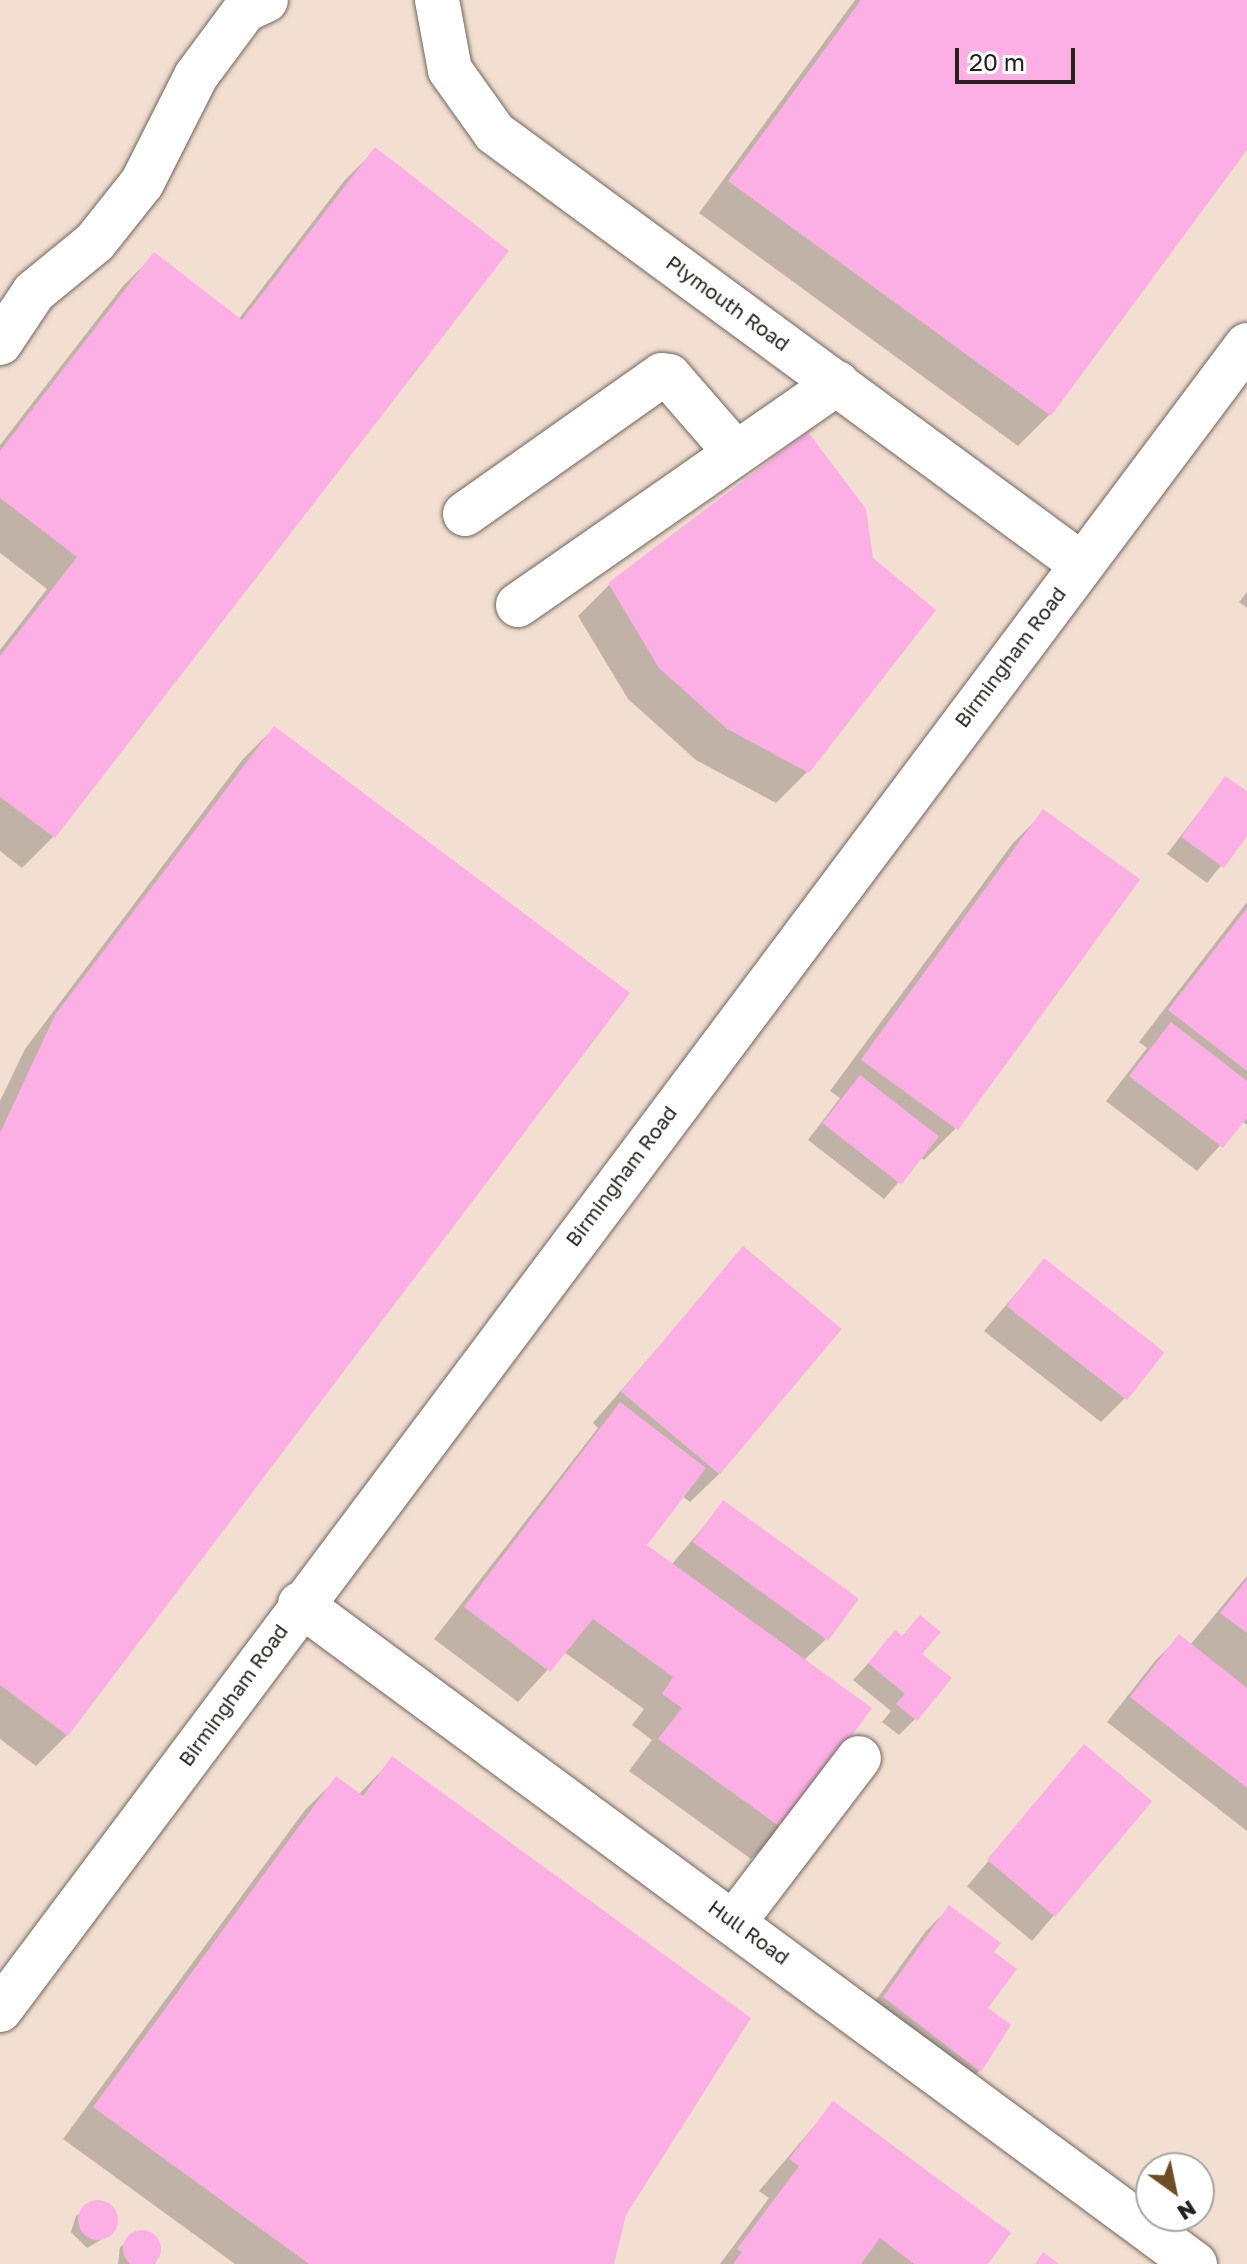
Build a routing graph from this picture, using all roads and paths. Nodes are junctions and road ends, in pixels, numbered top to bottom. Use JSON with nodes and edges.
{"nodes":[{"id":1,"x":266,"y":0,"type":"edge"},
{"id":2,"x":437,"y":0,"type":"edge"},
{"id":3,"x":0,"y":343,"type":"edge"},
{"id":4,"x":1247,"y":345,"type":"edge"},
{"id":5,"x":837,"y":383,"type":"junction"},
{"id":6,"x":736,"y":453,"type":"junction"},
{"id":7,"x":465,"y":514,"type":"dead end"},
{"id":8,"x":1080,"y":563,"type":"junction"},
{"id":9,"x":518,"y":605,"type":"dead end"},
{"id":10,"x":300,"y":1604,"type":"junction"},
{"id":11,"x":859,"y":1758,"type":"dead end"},
{"id":12,"x":734,"y":1922,"type":"junction"},
{"id":13,"x":0,"y":2010,"type":"edge"},
{"id":14,"x":1195,"y":2264,"type":"edge"}],
"edges":[{"from":1,"to":3,"type":"street"},
{"from":2,"to":5,"type":"street","name":"Plymouth Road"},
{"from":4,"to":8,"type":"street","name":"Birmingham Road"},
{"from":5,"to":6,"type":"street"},
{"from":5,"to":8,"type":"street","name":"Plymouth Road"},
{"from":6,"to":7,"type":"street"},
{"from":6,"to":9,"type":"street"},
{"from":8,"to":10,"type":"street","name":"Birmingham Road"},
{"from":10,"to":12,"type":"street","name":"Hull Road"},
{"from":10,"to":13,"type":"street","name":"Birmingham Road"},
{"from":11,"to":12,"type":"street"},
{"from":12,"to":14,"type":"street","name":"Hull Road"}]}
